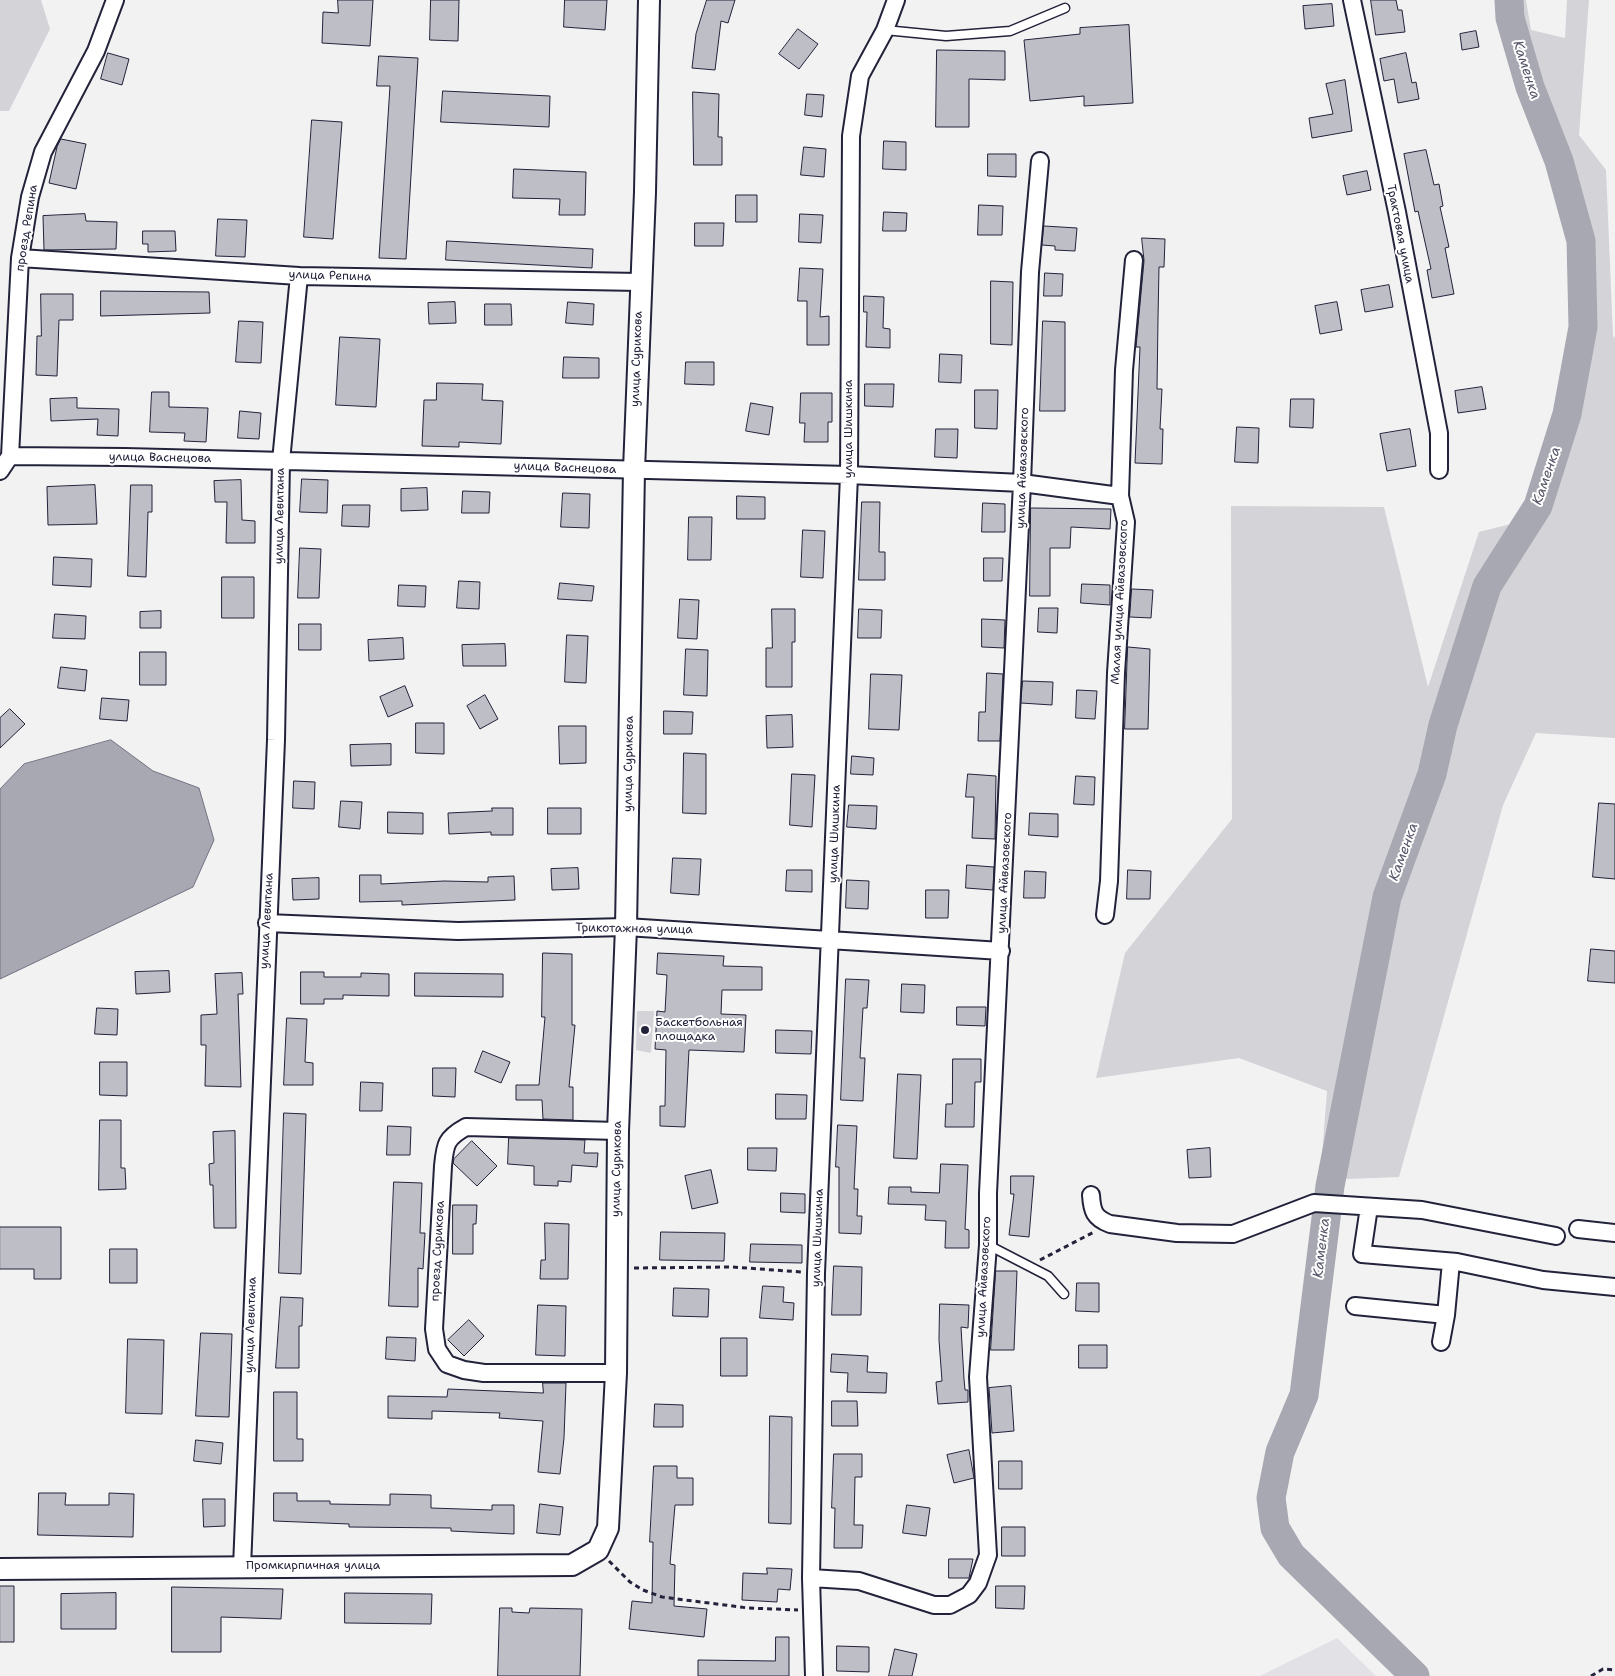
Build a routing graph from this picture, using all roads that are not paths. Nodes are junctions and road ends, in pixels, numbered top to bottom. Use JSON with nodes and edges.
{"nodes":[{"id":1,"x":115,"y":0,"type":"edge"},
{"id":2,"x":649,"y":0,"type":"edge"},
{"id":3,"x":896,"y":0,"type":"edge"},
{"id":4,"x":1352,"y":0,"type":"edge"},
{"id":5,"x":1065,"y":8,"type":"dead end"},
{"id":6,"x":885,"y":30,"type":"junction"},
{"id":7,"x":1040,"y":161,"type":"dead end"},
{"id":8,"x":20,"y":258,"type":"junction"},
{"id":9,"x":1134,"y":260,"type":"dead end"},
{"id":10,"x":299,"y":276,"type":"junction"},
{"id":11,"x":640,"y":282,"type":"junction"},
{"id":12,"x":10,"y":456,"type":"junction"},
{"id":13,"x":281,"y":461,"type":"junction"},
{"id":14,"x":634,"y":470,"type":"junction"},
{"id":15,"x":1439,"y":470,"type":"dead end"},
{"id":16,"x":0,"y":471,"type":"edge"},
{"id":17,"x":849,"y":475,"type":"junction"},
{"id":18,"x":1022,"y":483,"type":"junction"},
{"id":19,"x":1120,"y":496,"type":"junction"},
{"id":20,"x":1104,"y":915,"type":"dead end"},
{"id":21,"x":267,"y":923,"type":"junction"},
{"id":22,"x":626,"y":927,"type":"junction"},
{"id":23,"x":831,"y":938,"type":"junction"},
{"id":24,"x":1001,"y":951,"type":"junction"},
{"id":25,"x":618,"y":1131,"type":"junction"},
{"id":26,"x":1091,"y":1196,"type":"dead end"},
{"id":27,"x":1369,"y":1206,"type":"junction"},
{"id":28,"x":1578,"y":1229,"type":"dead end"},
{"id":29,"x":1615,"y":1233,"type":"edge"},
{"id":30,"x":1556,"y":1236,"type":"dead end"},
{"id":31,"x":988,"y":1245,"type":"junction"},
{"id":32,"x":1451,"y":1262,"type":"junction"},
{"id":33,"x":1615,"y":1287,"type":"edge"},
{"id":34,"x":1064,"y":1294,"type":"dead end"},
{"id":35,"x":1355,"y":1306,"type":"dead end"},
{"id":36,"x":1446,"y":1315,"type":"junction"},
{"id":37,"x":1441,"y":1342,"type":"dead end"},
{"id":38,"x":616,"y":1373,"type":"junction"},
{"id":39,"x":598,"y":1550,"type":"joint"},
{"id":40,"x":242,"y":1567,"type":"junction"},
{"id":41,"x":0,"y":1569,"type":"edge"},
{"id":42,"x":812,"y":1578,"type":"junction"},
{"id":43,"x":814,"y":1676,"type":"edge"}],
"edges":[{"from":1,"to":8,"type":"street","name":"проезд Репина"},
{"from":2,"to":11,"type":"street","name":"улица Сурикова"},
{"from":3,"to":6,"type":"street","name":"улица Шишкина"},
{"from":4,"to":15,"type":"street","name":"Трактовая улица"},
{"from":5,"to":6,"type":"lane"},
{"from":6,"to":17,"type":"street","name":"улица Шишкина"},
{"from":7,"to":18,"type":"street","name":"улица Айвазовского"},
{"from":8,"to":10,"type":"street","name":"улица Репина"},
{"from":8,"to":12,"type":"street","name":"проезд Репина"},
{"from":9,"to":19,"type":"street","name":"Малая улица Айвазовского"},
{"from":10,"to":11,"type":"street","name":"улица Репина"},
{"from":10,"to":13,"type":"street","name":"улица Левитана"},
{"from":11,"to":14,"type":"street","name":"улица Сурикова"},
{"from":12,"to":13,"type":"street","name":"улица Васнецова"},
{"from":12,"to":16,"type":"street"},
{"from":13,"to":14,"type":"street","name":"улица Васнецова"},
{"from":13,"to":21,"type":"street","name":"улица Левитана"},
{"from":14,"to":17,"type":"street","name":"улица Васнецова"},
{"from":14,"to":22,"type":"street","name":"улица Сурикова"},
{"from":17,"to":18,"type":"street","name":"улица Васнецова"},
{"from":17,"to":23,"type":"street","name":"улица Шишкина"},
{"from":18,"to":19,"type":"street","name":"улица Васнецова"},
{"from":18,"to":24,"type":"street","name":"улица Айвазовского"},
{"from":19,"to":20,"type":"street","name":"Малая улица Айвазовского"},
{"from":21,"to":22,"type":"street","name":"Трикотажная улица"},
{"from":21,"to":40,"type":"street","name":"улица Левитана"},
{"from":22,"to":23,"type":"street","name":"Трикотажная улица"},
{"from":22,"to":25,"type":"street","name":"улица Сурикова"},
{"from":23,"to":24,"type":"street","name":"Трикотажная улица"},
{"from":23,"to":42,"type":"street","name":"улица Шишкина"},
{"from":24,"to":31,"type":"street","name":"улица Айвазовского"},
{"from":25,"to":38,"type":"street","name":"улица Сурикова"},
{"from":25,"to":38,"type":"street","name":"проезд Сурикова"},
{"from":26,"to":27,"type":"street"},
{"from":27,"to":30,"type":"street"},
{"from":27,"to":32,"type":"street"},
{"from":28,"to":29,"type":"street"},
{"from":31,"to":34,"type":"lane"},
{"from":31,"to":42,"type":"street","name":"улица Айвазовского"},
{"from":32,"to":33,"type":"street"},
{"from":32,"to":36,"type":"street"},
{"from":35,"to":36,"type":"street"},
{"from":36,"to":37,"type":"street"},
{"from":38,"to":39,"type":"street","name":"улица Сурикова"},
{"from":39,"to":40,"type":"street","name":"Промкирпичная улица"},
{"from":40,"to":41,"type":"street","name":"Промкирпичная улица"},
{"from":42,"to":43,"type":"street","name":"улица Шишкина"}]}
